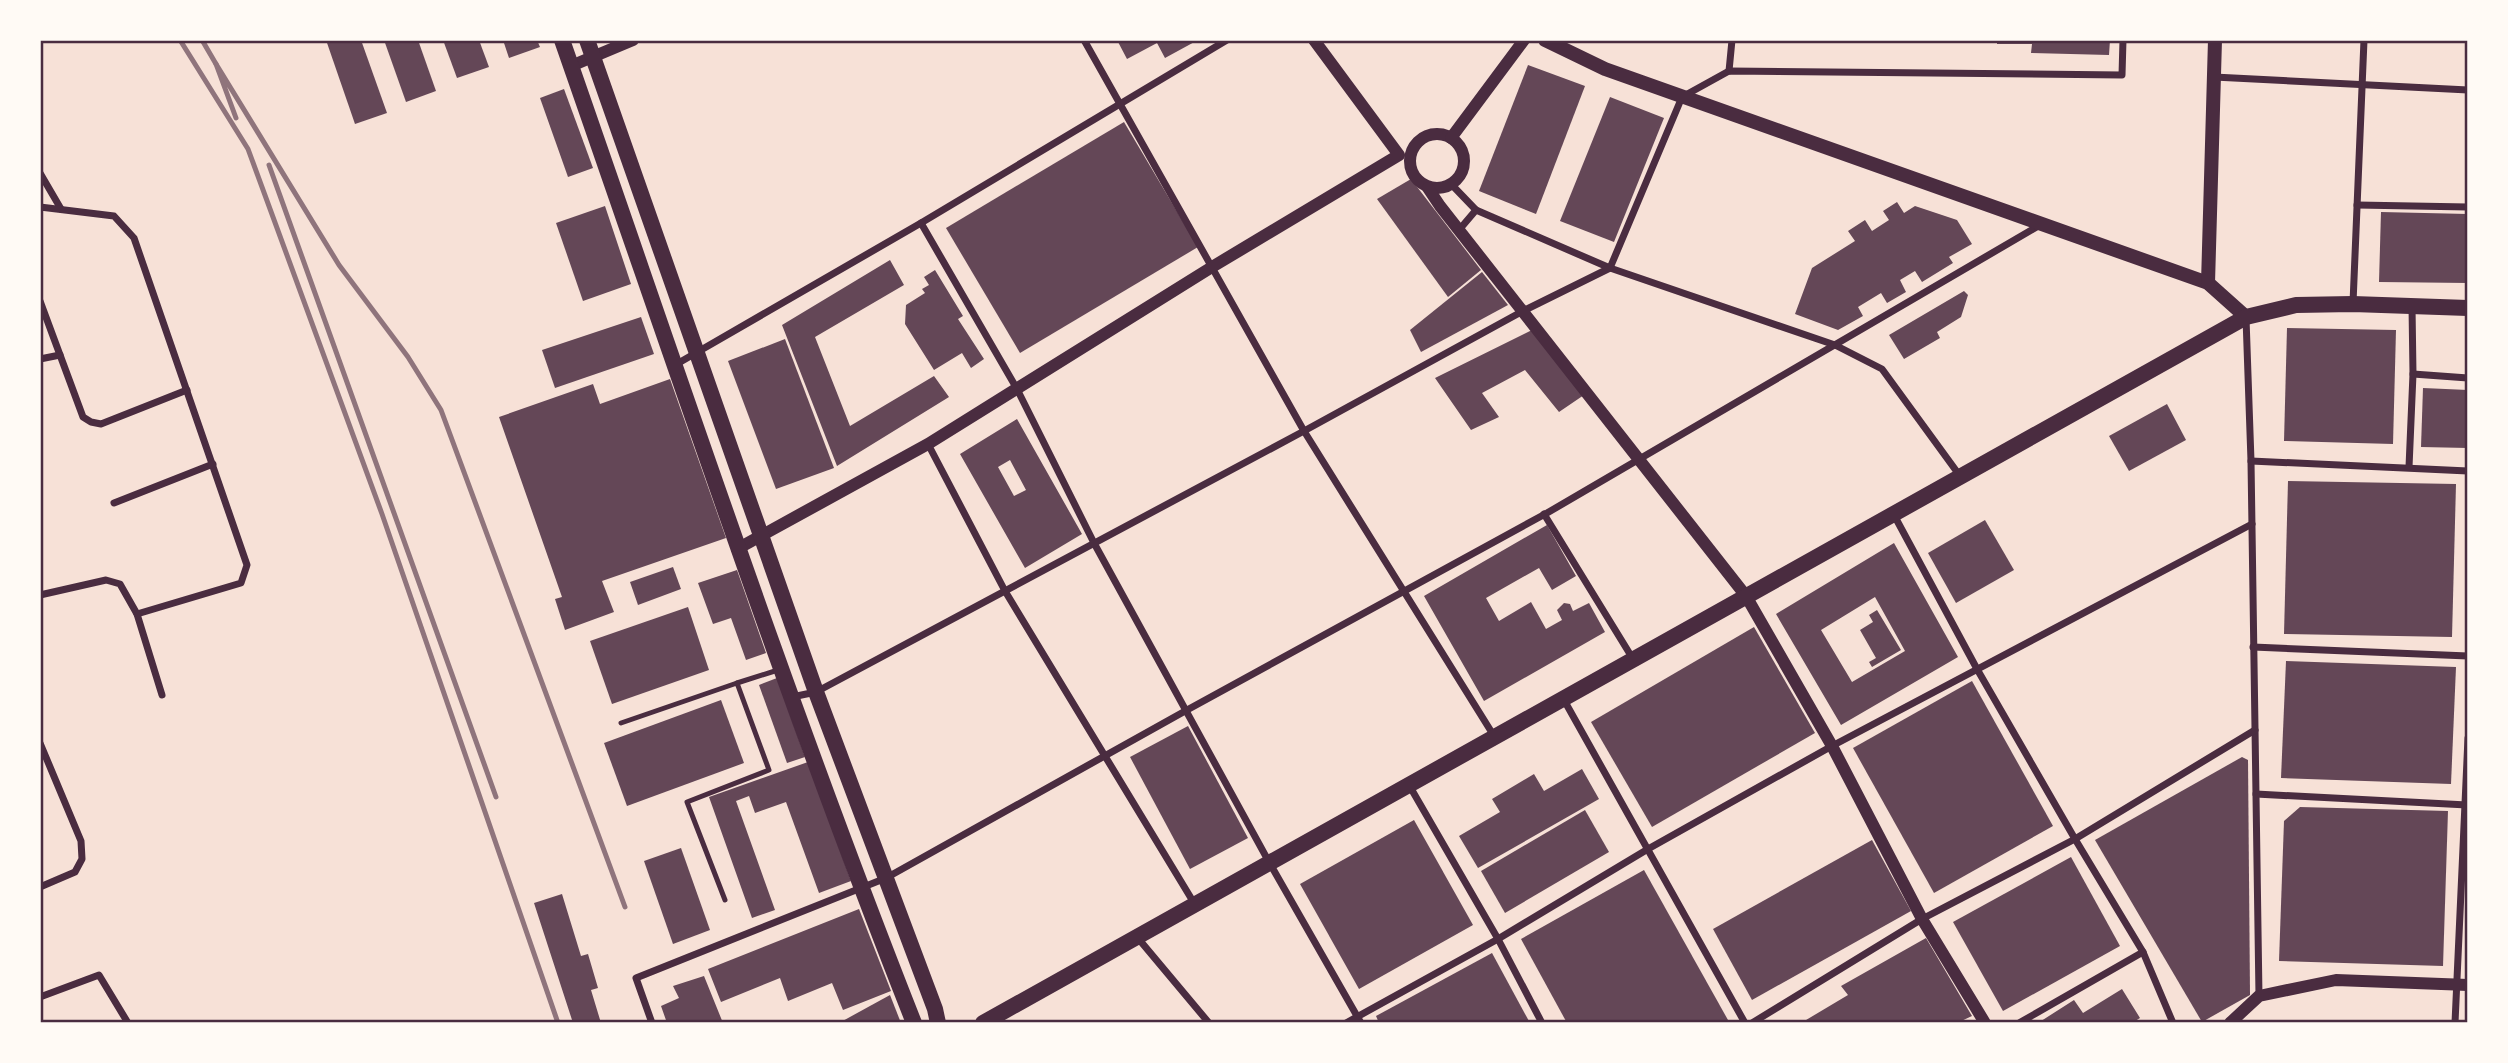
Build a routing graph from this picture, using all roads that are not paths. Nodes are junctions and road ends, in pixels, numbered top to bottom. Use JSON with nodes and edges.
{"nodes":[{"id":1,"x":562,"y":40,"type":"edge"},
{"id":2,"x":587,"y":40,"type":"edge"},
{"id":3,"x":633,"y":40,"type":"edge"},
{"id":4,"x":1084,"y":40,"type":"edge"},
{"id":5,"x":1227,"y":40,"type":"edge"},
{"id":6,"x":1314,"y":40,"type":"edge"},
{"id":7,"x":1524,"y":40,"type":"edge"},
{"id":8,"x":1545,"y":40,"type":"edge"},
{"id":9,"x":1732,"y":40,"type":"edge"},
{"id":10,"x":2123,"y":40,"type":"edge"},
{"id":11,"x":2215,"y":40,"type":"edge"},
{"id":12,"x":2364,"y":40,"type":"edge"},
{"id":13,"x":593,"y":58,"type":"junction"},
{"id":14,"x":571,"y":66,"type":"junction"},
{"id":15,"x":1729,"y":71,"type":"junction"},
{"id":16,"x":2214,"y":77,"type":"junction"},
{"id":17,"x":2362,"y":85,"type":"junction"},
{"id":18,"x":2468,"y":90,"type":"edge"},
{"id":19,"x":1682,"y":97,"type":"junction"},
{"id":20,"x":1120,"y":105,"type":"junction"},
{"id":21,"x":1451,"y":138,"type":"junction"},
{"id":22,"x":1412,"y":148,"type":"junction"},
{"id":23,"x":1399,"y":155,"type":"junction"},
{"id":24,"x":1409,"y":167,"type":"junction"},
{"id":25,"x":40,"y":173,"type":"edge"},
{"id":26,"x":1451,"y":184,"type":"junction"},
{"id":27,"x":1428,"y":188,"type":"junction"},
{"id":28,"x":2357,"y":205,"type":"junction"},
{"id":29,"x":40,"y":207,"type":"edge"},
{"id":30,"x":2468,"y":207,"type":"edge"},
{"id":31,"x":61,"y":209,"type":"junction"},
{"id":32,"x":1476,"y":210,"type":"junction"},
{"id":33,"x":921,"y":223,"type":"junction"},
{"id":34,"x":2040,"y":225,"type":"junction"},
{"id":35,"x":1459,"y":230,"type":"junction"},
{"id":36,"x":1212,"y":267,"type":"junction"},
{"id":37,"x":1610,"y":268,"type":"junction"},
{"id":38,"x":2208,"y":284,"type":"junction"},
{"id":39,"x":40,"y":300,"type":"edge"},
{"id":40,"x":2353,"y":304,"type":"junction"},
{"id":41,"x":2412,"y":305,"type":"junction"},
{"id":42,"x":2468,"y":308,"type":"edge"},
{"id":43,"x":1523,"y":311,"type":"junction"},
{"id":44,"x":2246,"y":317,"type":"junction"},
{"id":45,"x":1835,"y":345,"type":"junction"},
{"id":46,"x":696,"y":353,"type":"junction"},
{"id":47,"x":60,"y":355,"type":"junction"},
{"id":48,"x":40,"y":359,"type":"edge"},
{"id":49,"x":674,"y":365,"type":"junction"},
{"id":50,"x":2413,"y":374,"type":"junction"},
{"id":51,"x":2468,"y":378,"type":"edge"},
{"id":52,"x":1017,"y":389,"type":"junction"},
{"id":53,"x":187,"y":390,"type":"junction"},
{"id":54,"x":1304,"y":431,"type":"junction"},
{"id":55,"x":929,"y":444,"type":"junction"},
{"id":56,"x":1637,"y":460,"type":"junction"},
{"id":57,"x":2251,"y":461,"type":"junction"},
{"id":58,"x":213,"y":464,"type":"junction"},
{"id":59,"x":2409,"y":467,"type":"junction"},
{"id":60,"x":2468,"y":471,"type":"edge"},
{"id":61,"x":1960,"y":477,"type":"junction"},
{"id":62,"x":114,"y":503,"type":"dead end"},
{"id":63,"x":1544,"y":514,"type":"junction"},
{"id":64,"x":1893,"y":514,"type":"junction"},
{"id":65,"x":2252,"y":524,"type":"junction"},
{"id":66,"x":761,"y":538,"type":"junction"},
{"id":67,"x":1094,"y":543,"type":"junction"},
{"id":68,"x":737,"y":549,"type":"junction"},
{"id":69,"x":1405,"y":590,"type":"junction"},
{"id":70,"x":1005,"y":591,"type":"junction"},
{"id":71,"x":40,"y":595,"type":"edge"},
{"id":72,"x":1746,"y":596,"type":"junction"},
{"id":73,"x":137,"y":614,"type":"junction"},
{"id":74,"x":2253,"y":647,"type":"junction"},
{"id":75,"x":2468,"y":656,"type":"edge"},
{"id":76,"x":1633,"y":659,"type":"junction"},
{"id":77,"x":782,"y":668,"type":"junction"},
{"id":78,"x":1977,"y":669,"type":"junction"},
{"id":79,"x":737,"y":683,"type":"junction"},
{"id":80,"x":816,"y":692,"type":"junction"},
{"id":81,"x":162,"y":695,"type":"dead end"},
{"id":82,"x":792,"y":697,"type":"junction"},
{"id":83,"x":1563,"y":698,"type":"junction"},
{"id":84,"x":1187,"y":709,"type":"junction"},
{"id":85,"x":621,"y":723,"type":"dead end"},
{"id":86,"x":2255,"y":730,"type":"junction"},
{"id":87,"x":1494,"y":737,"type":"junction"},
{"id":88,"x":2468,"y":738,"type":"edge"},
{"id":89,"x":40,"y":743,"type":"edge"},
{"id":90,"x":1832,"y":746,"type":"junction"},
{"id":91,"x":1104,"y":755,"type":"junction"},
{"id":92,"x":1409,"y":785,"type":"junction"},
{"id":93,"x":2256,"y":793,"type":"junction"},
{"id":94,"x":2466,"y":805,"type":"edge"},
{"id":95,"x":2075,"y":839,"type":"junction"},
{"id":96,"x":1648,"y":849,"type":"junction"},
{"id":97,"x":1269,"y":862,"type":"junction"},
{"id":98,"x":886,"y":878,"type":"junction"},
{"id":99,"x":40,"y":887,"type":"edge"},
{"id":100,"x":861,"y":888,"type":"junction"},
{"id":101,"x":725,"y":900,"type":"dead end"},
{"id":102,"x":1195,"y":904,"type":"junction"},
{"id":103,"x":1922,"y":919,"type":"junction"},
{"id":104,"x":1136,"y":936,"type":"junction"},
{"id":105,"x":1498,"y":939,"type":"junction"},
{"id":106,"x":2143,"y":952,"type":"junction"},
{"id":107,"x":2463,"y":985,"type":"edge"},
{"id":108,"x":2259,"y":996,"type":"junction"},
{"id":109,"x":40,"y":997,"type":"edge"},
{"id":110,"x":1359,"y":1020,"type":"edge"},
{"id":111,"x":128,"y":1023,"type":"edge"},
{"id":112,"x":652,"y":1023,"type":"edge"},
{"id":113,"x":914,"y":1023,"type":"edge"},
{"id":114,"x":938,"y":1023,"type":"edge"},
{"id":115,"x":983,"y":1023,"type":"edge"},
{"id":116,"x":1209,"y":1023,"type":"edge"},
{"id":117,"x":1346,"y":1023,"type":"edge"},
{"id":118,"x":1542,"y":1023,"type":"edge"},
{"id":119,"x":1745,"y":1023,"type":"edge"},
{"id":120,"x":1752,"y":1023,"type":"edge"},
{"id":121,"x":1985,"y":1023,"type":"edge"},
{"id":122,"x":2019,"y":1023,"type":"edge"},
{"id":123,"x":2173,"y":1023,"type":"edge"},
{"id":124,"x":2230,"y":1023,"type":"edge"},
{"id":125,"x":2455,"y":1023,"type":"edge"}],
"edges":[{"from":1,"to":14,"type":"main road"},
{"from":2,"to":13,"type":"main road"},
{"from":3,"to":13,"type":"street"},
{"from":4,"to":20,"type":"street"},
{"from":5,"to":20,"type":"street"},
{"from":6,"to":23,"type":"street"},
{"from":7,"to":21,"type":"street"},
{"from":8,"to":19,"type":"main road"},
{"from":9,"to":15,"type":"street"},
{"from":10,"to":15,"type":"street"},
{"from":11,"to":16,"type":"main road"},
{"from":12,"to":17,"type":"street"},
{"from":13,"to":14,"type":"street"},
{"from":13,"to":46,"type":"main road"},
{"from":14,"to":49,"type":"main road"},
{"from":15,"to":19,"type":"street"},
{"from":16,"to":17,"type":"street"},
{"from":16,"to":38,"type":"main road"},
{"from":17,"to":18,"type":"street"},
{"from":17,"to":28,"type":"street"},
{"from":19,"to":34,"type":"main road"},
{"from":19,"to":37,"type":"street"},
{"from":20,"to":33,"type":"street"},
{"from":20,"to":36,"type":"street"},
{"from":21,"to":22,"type":"street"},
{"from":21,"to":26,"type":"street"},
{"from":22,"to":23,"type":"street"},
{"from":22,"to":24,"type":"street"},
{"from":23,"to":24,"type":"street"},
{"from":23,"to":36,"type":"street"},
{"from":24,"to":27,"type":"street"},
{"from":25,"to":31,"type":"street"},
{"from":26,"to":27,"type":"street"},
{"from":26,"to":32,"type":"street"},
{"from":27,"to":35,"type":"street"},
{"from":28,"to":30,"type":"street"},
{"from":28,"to":40,"type":"street"},
{"from":29,"to":31,"type":"street"},
{"from":31,"to":53,"type":"street"},
{"from":32,"to":35,"type":"street"},
{"from":32,"to":37,"type":"street"},
{"from":33,"to":46,"type":"street"},
{"from":33,"to":52,"type":"street"},
{"from":34,"to":38,"type":"main road"},
{"from":34,"to":45,"type":"street"},
{"from":35,"to":43,"type":"street"},
{"from":36,"to":52,"type":"street"},
{"from":36,"to":54,"type":"street"},
{"from":37,"to":43,"type":"street"},
{"from":37,"to":45,"type":"street"},
{"from":38,"to":44,"type":"main road"},
{"from":39,"to":47,"type":"street"},
{"from":40,"to":41,"type":"main road"},
{"from":40,"to":44,"type":"main road"},
{"from":41,"to":42,"type":"main road"},
{"from":41,"to":50,"type":"street"},
{"from":43,"to":54,"type":"street"},
{"from":43,"to":56,"type":"street"},
{"from":44,"to":57,"type":"street"},
{"from":44,"to":61,"type":"main road"},
{"from":45,"to":56,"type":"street"},
{"from":45,"to":61,"type":"street"},
{"from":46,"to":49,"type":"street"},
{"from":46,"to":66,"type":"main road"},
{"from":47,"to":48,"type":"street"},
{"from":47,"to":53,"type":"street"},
{"from":49,"to":68,"type":"main road"},
{"from":50,"to":51,"type":"street"},
{"from":50,"to":59,"type":"street"},
{"from":52,"to":55,"type":"street"},
{"from":52,"to":67,"type":"street"},
{"from":53,"to":58,"type":"street"},
{"from":54,"to":67,"type":"street"},
{"from":54,"to":69,"type":"street"},
{"from":55,"to":66,"type":"street"},
{"from":55,"to":70,"type":"street"},
{"from":56,"to":63,"type":"street"},
{"from":56,"to":72,"type":"street"},
{"from":57,"to":59,"type":"street"},
{"from":57,"to":65,"type":"street"},
{"from":58,"to":62,"type":"street"},
{"from":58,"to":73,"type":"street"},
{"from":59,"to":60,"type":"street"},
{"from":61,"to":64,"type":"main road"},
{"from":63,"to":69,"type":"street"},
{"from":63,"to":76,"type":"street"},
{"from":64,"to":72,"type":"main road"},
{"from":64,"to":78,"type":"street"},
{"from":65,"to":74,"type":"street"},
{"from":65,"to":78,"type":"street"},
{"from":66,"to":68,"type":"street"},
{"from":66,"to":80,"type":"main road"},
{"from":67,"to":70,"type":"street"},
{"from":67,"to":84,"type":"street"},
{"from":68,"to":77,"type":"main road"},
{"from":69,"to":84,"type":"street"},
{"from":69,"to":87,"type":"street"},
{"from":70,"to":80,"type":"street"},
{"from":70,"to":91,"type":"street"},
{"from":71,"to":73,"type":"street"},
{"from":72,"to":76,"type":"main road"},
{"from":72,"to":90,"type":"street"},
{"from":73,"to":81,"type":"street"},
{"from":74,"to":75,"type":"street"},
{"from":74,"to":86,"type":"street"},
{"from":76,"to":83,"type":"main road"},
{"from":77,"to":79,"type":"lane"},
{"from":77,"to":82,"type":"main road"},
{"from":78,"to":90,"type":"street"},
{"from":78,"to":95,"type":"street"},
{"from":79,"to":85,"type":"lane"},
{"from":79,"to":101,"type":"lane"},
{"from":80,"to":82,"type":"street"},
{"from":80,"to":98,"type":"main road"},
{"from":82,"to":100,"type":"main road"},
{"from":83,"to":87,"type":"main road"},
{"from":83,"to":96,"type":"street"},
{"from":84,"to":91,"type":"street"},
{"from":84,"to":97,"type":"street"},
{"from":86,"to":93,"type":"street"},
{"from":86,"to":95,"type":"street"},
{"from":87,"to":92,"type":"main road"},
{"from":88,"to":94,"type":"street"},
{"from":89,"to":99,"type":"street"},
{"from":90,"to":96,"type":"street"},
{"from":90,"to":103,"type":"street"},
{"from":91,"to":98,"type":"street"},
{"from":91,"to":102,"type":"street"},
{"from":92,"to":97,"type":"main road"},
{"from":92,"to":105,"type":"street"},
{"from":93,"to":94,"type":"street"},
{"from":93,"to":108,"type":"street"},
{"from":94,"to":107,"type":"street"},
{"from":95,"to":103,"type":"street"},
{"from":95,"to":106,"type":"street"},
{"from":96,"to":105,"type":"street"},
{"from":96,"to":119,"type":"street"},
{"from":97,"to":102,"type":"main road"},
{"from":97,"to":110,"type":"street"},
{"from":98,"to":100,"type":"street"},
{"from":98,"to":114,"type":"main road"},
{"from":100,"to":112,"type":"street"},
{"from":100,"to":113,"type":"main road"},
{"from":102,"to":104,"type":"main road"},
{"from":103,"to":120,"type":"street"},
{"from":103,"to":121,"type":"street"},
{"from":104,"to":115,"type":"main road"},
{"from":104,"to":116,"type":"street"},
{"from":105,"to":110,"type":"street"},
{"from":105,"to":118,"type":"street"},
{"from":106,"to":122,"type":"street"},
{"from":106,"to":123,"type":"street"},
{"from":107,"to":108,"type":"street"},
{"from":107,"to":125,"type":"street"},
{"from":108,"to":124,"type":"street"},
{"from":109,"to":111,"type":"street"},
{"from":110,"to":117,"type":"street"}]}
